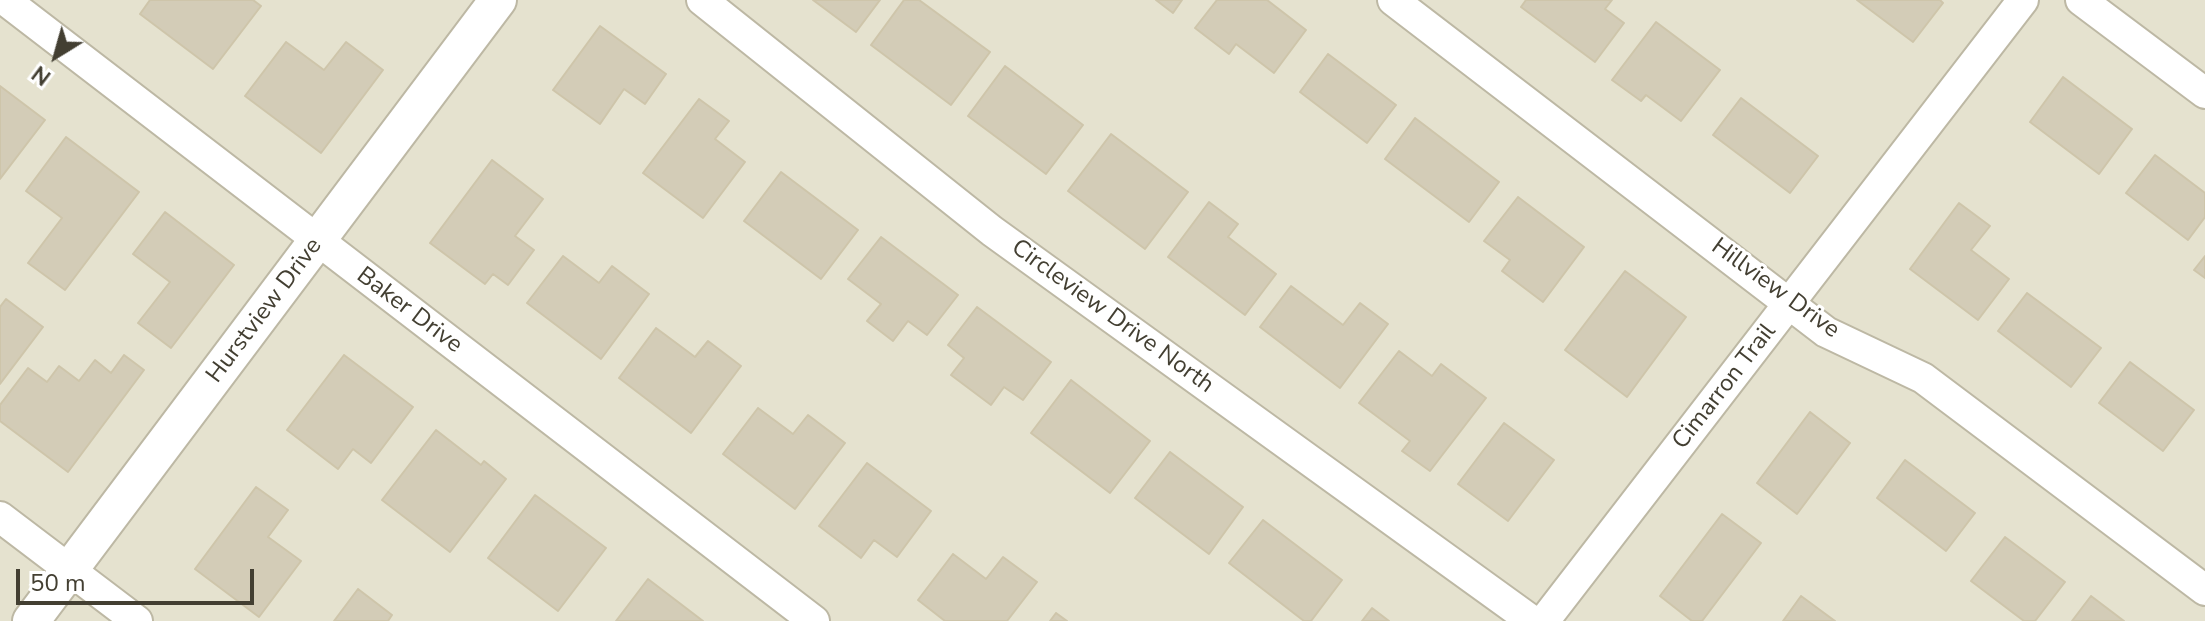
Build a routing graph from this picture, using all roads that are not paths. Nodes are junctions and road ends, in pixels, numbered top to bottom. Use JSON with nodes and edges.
{"nodes":[{"id":1,"x":5,"y":0,"type":"edge"},
{"id":2,"x":498,"y":0,"type":"edge"},
{"id":3,"x":702,"y":0,"type":"edge"},
{"id":4,"x":1393,"y":0,"type":"edge"},
{"id":5,"x":2023,"y":0,"type":"edge"},
{"id":6,"x":2081,"y":0,"type":"edge"},
{"id":7,"x":2205,"y":93,"type":"edge"},
{"id":8,"x":317,"y":241,"type":"junction"},
{"id":9,"x":1789,"y":303,"type":"junction"},
{"id":10,"x":0,"y":517,"type":"edge"},
{"id":11,"x":69,"y":570,"type":"junction"},
{"id":12,"x":2205,"y":590,"type":"edge"},
{"id":13,"x":31,"y":621,"type":"edge"},
{"id":14,"x":137,"y":621,"type":"edge"},
{"id":15,"x":814,"y":621,"type":"edge"},
{"id":16,"x":1532,"y":621,"type":"edge"},
{"id":17,"x":1544,"y":621,"type":"edge"}],
"edges":[{"from":1,"to":8,"type":"street","name":"Baker Drive"},
{"from":2,"to":8,"type":"street","name":"Hurstview Drive"},
{"from":3,"to":16,"type":"street","name":"Circleview Drive North"},
{"from":4,"to":9,"type":"street","name":"Hillview Drive"},
{"from":5,"to":9,"type":"street","name":"Cimarron Trail"},
{"from":6,"to":7,"type":"street"},
{"from":8,"to":11,"type":"street","name":"Hurstview Drive"},
{"from":8,"to":15,"type":"street","name":"Baker Drive"},
{"from":9,"to":12,"type":"street","name":"Hillview Drive"},
{"from":9,"to":17,"type":"street","name":"Cimarron Trail"},
{"from":10,"to":11,"type":"street"},
{"from":11,"to":13,"type":"street","name":"Hurstview Drive"},
{"from":11,"to":14,"type":"street"}]}
